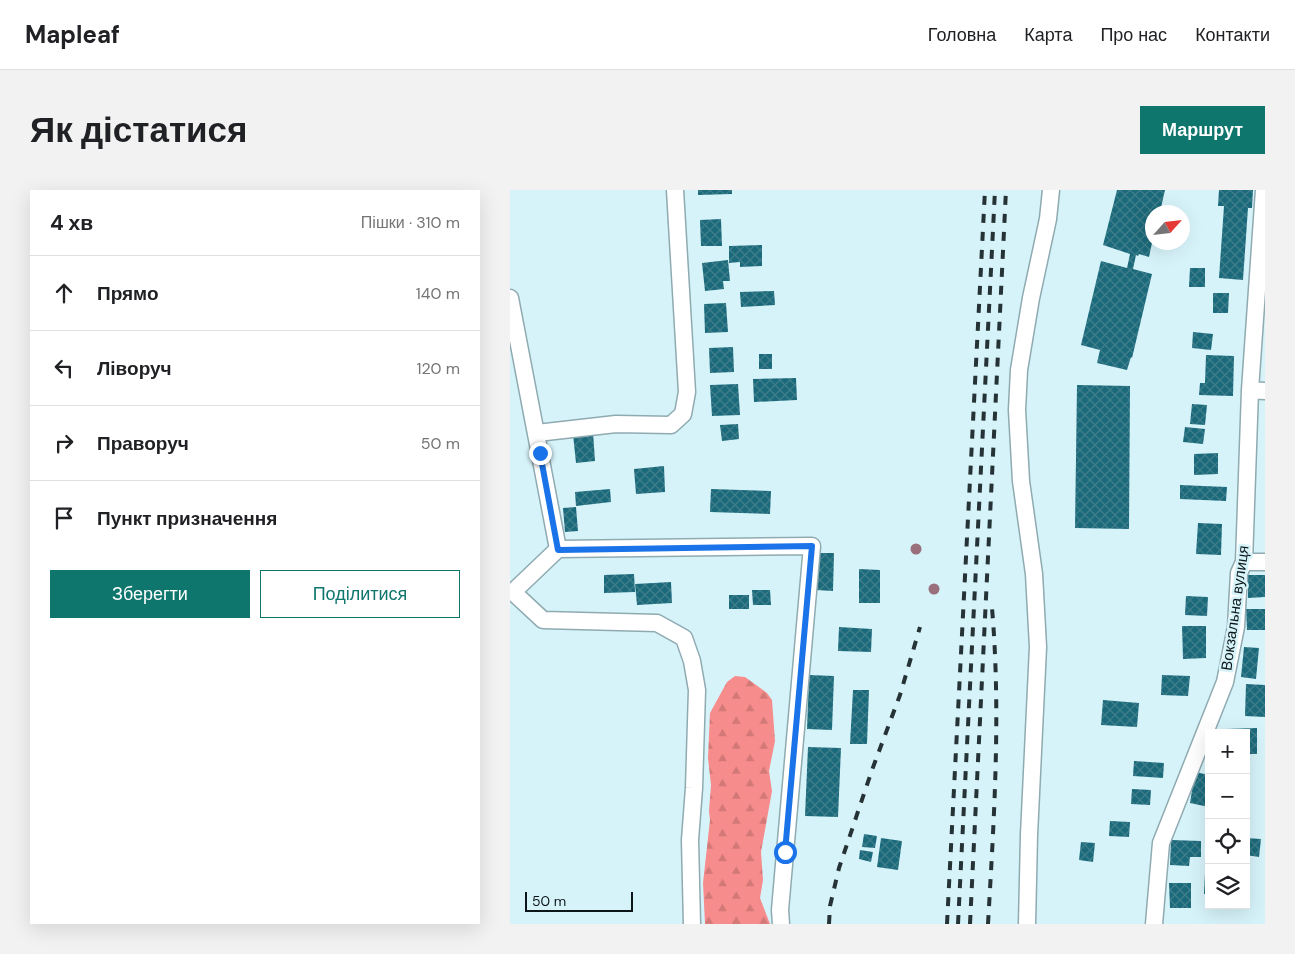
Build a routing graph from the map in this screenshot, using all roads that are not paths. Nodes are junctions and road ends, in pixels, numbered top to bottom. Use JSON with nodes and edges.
{"nodes":[{"id":1,"x":675,"y":190,"type":"edge"},
{"id":2,"x":1051,"y":190,"type":"edge"},
{"id":3,"x":1264,"y":190,"type":"edge"},
{"id":4,"x":510,"y":298,"type":"edge"},
{"id":5,"x":1257,"y":390,"type":"edge"},
{"id":6,"x":537,"y":434,"type":"junction"},
{"id":7,"x":558,"y":550,"type":"junction"},
{"id":8,"x":1244,"y":562,"type":"junction"},
{"id":9,"x":1265,"y":562,"type":"edge"},
{"id":10,"x":511,"y":593,"type":"edge"},
{"id":11,"x":692,"y":924,"type":"edge"},
{"id":12,"x":782,"y":924,"type":"edge"},
{"id":13,"x":1027,"y":924,"type":"edge"},
{"id":14,"x":1154,"y":924,"type":"edge"}],
"edges":[{"from":1,"to":6,"type":"street"},
{"from":2,"to":13,"type":"street"},
{"from":3,"to":5,"type":"street","name":"Вокзальна вулиця"},
{"from":4,"to":6,"type":"street"},
{"from":5,"to":8,"type":"street","name":"Вокзальна вулиця"},
{"from":6,"to":7,"type":"street"},
{"from":7,"to":10,"type":"street"},
{"from":7,"to":12,"type":"street"},
{"from":8,"to":9,"type":"street"},
{"from":8,"to":14,"type":"street","name":"Вокзальна вулиця"},
{"from":10,"to":11,"type":"street"}]}
